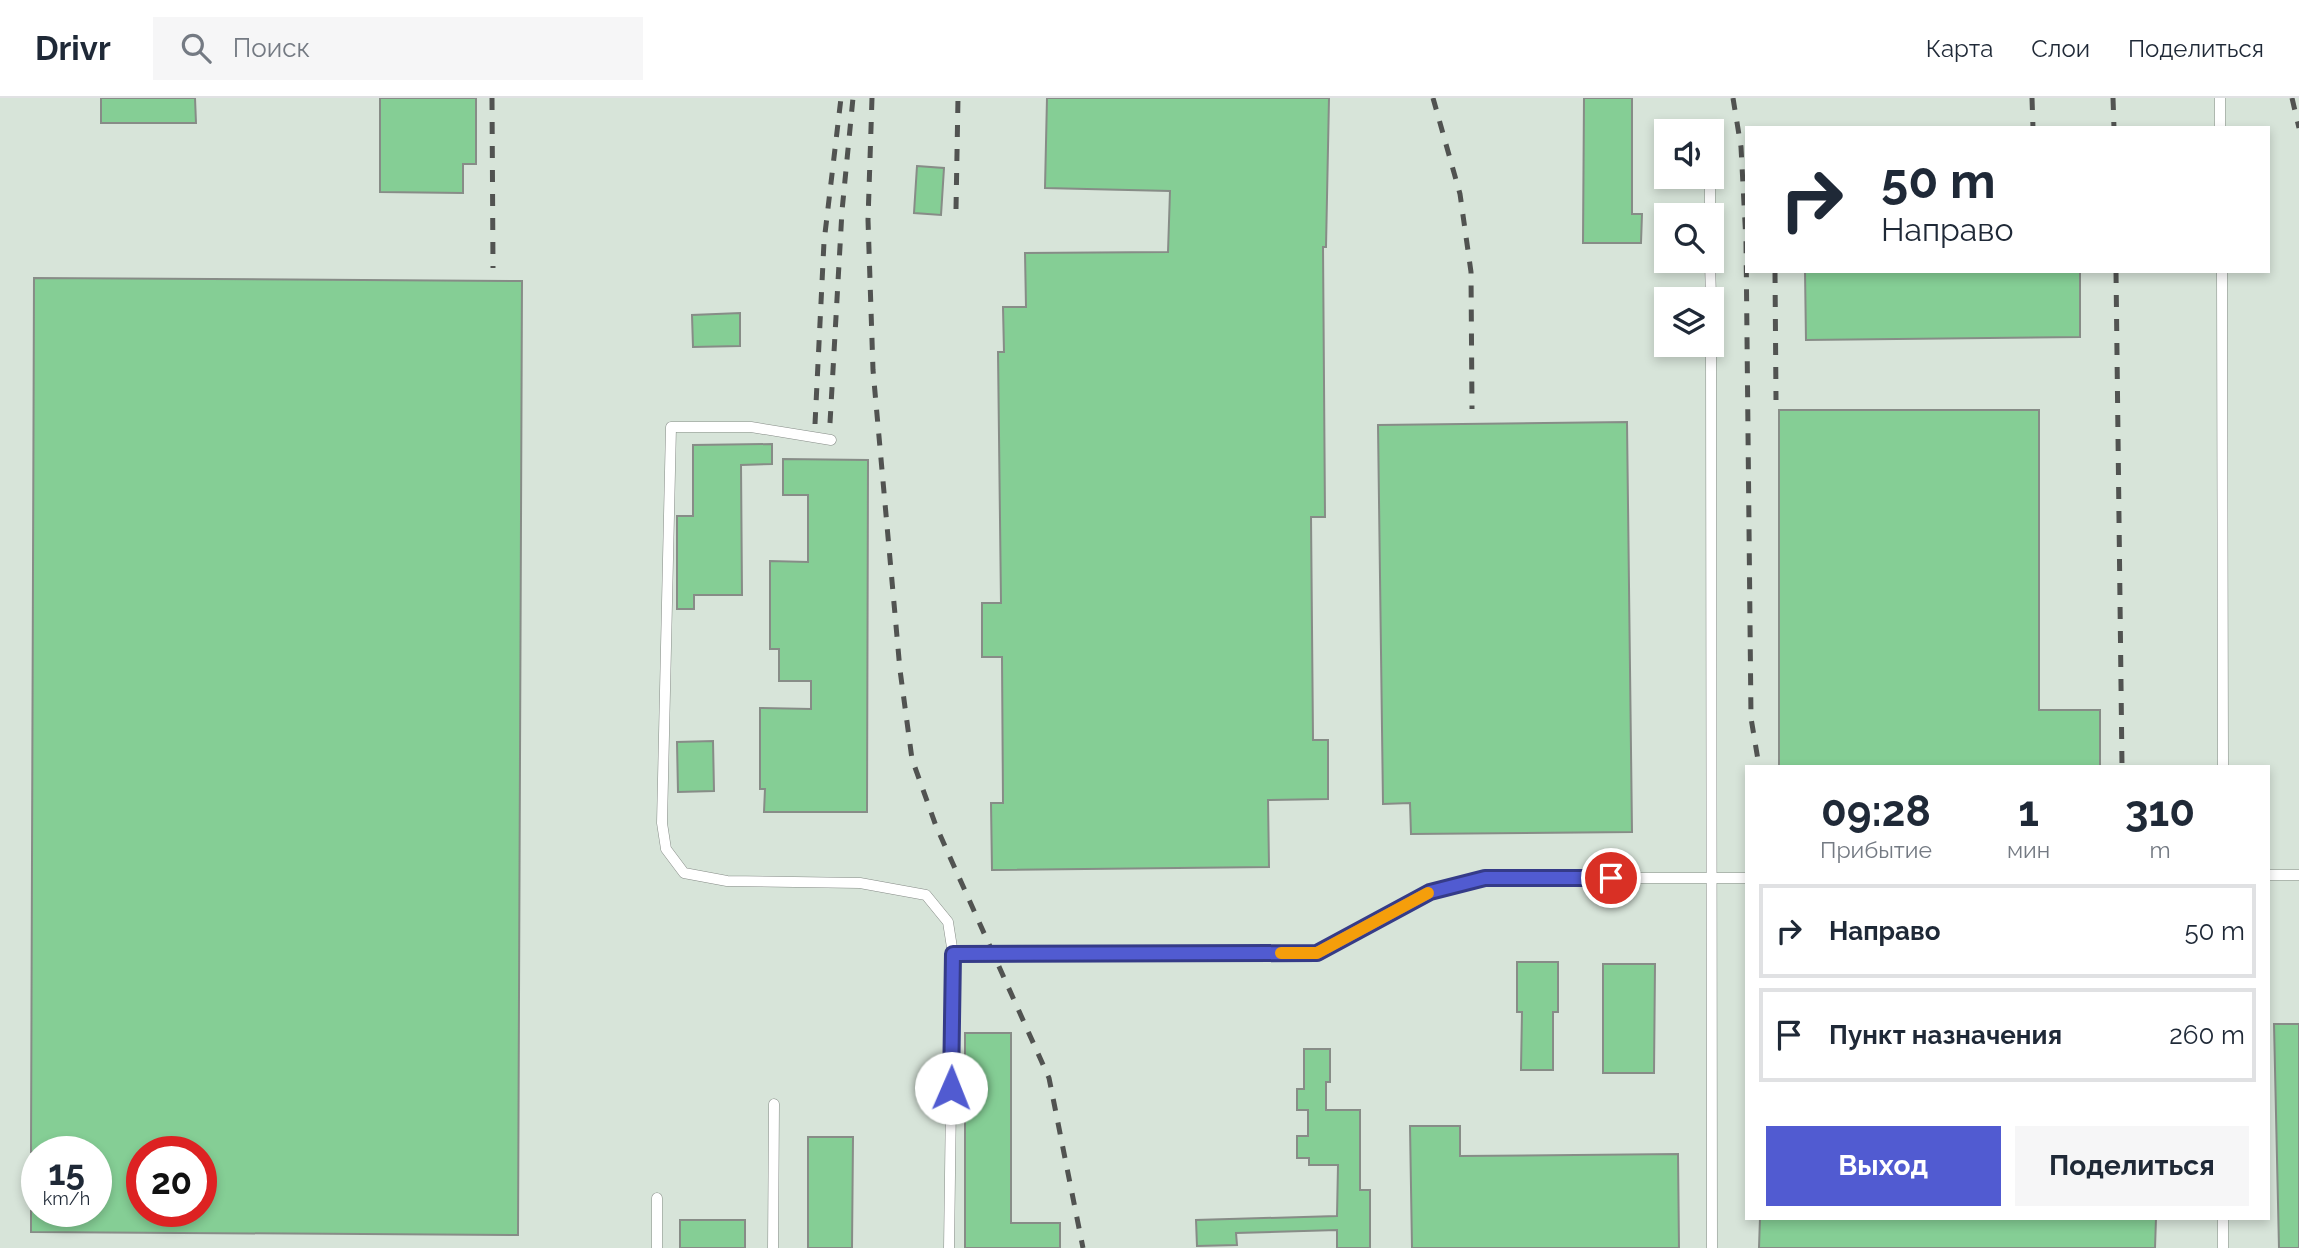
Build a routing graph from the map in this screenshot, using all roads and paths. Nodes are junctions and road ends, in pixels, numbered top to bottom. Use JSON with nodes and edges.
{"nodes":[{"id":1,"x":2220,"y":98,"type":"edge"},
{"id":2,"x":2220,"y":126,"type":"edge"},
{"id":3,"x":2222,"y":273,"type":"edge"},
{"id":4,"x":1711,"y":357,"type":"edge"},
{"id":5,"x":831,"y":440,"type":"dead end"},
{"id":6,"x":2222,"y":765,"type":"edge"},
{"id":7,"x":2270,"y":875,"type":"edge"},
{"id":8,"x":2299,"y":875,"type":"edge"},
{"id":9,"x":1712,"y":878,"type":"junction"},
{"id":10,"x":1745,"y":878,"type":"edge"},
{"id":11,"x":953,"y":954,"type":"junction"},
{"id":12,"x":774,"y":1104,"type":"dead end"},
{"id":13,"x":657,"y":1198,"type":"dead end"},
{"id":14,"x":2223,"y":1220,"type":"edge"},
{"id":15,"x":657,"y":1248,"type":"edge"},
{"id":16,"x":773,"y":1248,"type":"edge"},
{"id":17,"x":949,"y":1248,"type":"edge"},
{"id":18,"x":1712,"y":1248,"type":"edge"},
{"id":19,"x":2223,"y":1248,"type":"edge"}],
"edges":[{"from":1,"to":2,"type":"lane"},
{"from":3,"to":6,"type":"lane"},
{"from":4,"to":9,"type":"lane"},
{"from":5,"to":11,"type":"lane"},
{"from":7,"to":8,"type":"lane"},
{"from":9,"to":10,"type":"lane"},
{"from":9,"to":11,"type":"lane"},
{"from":9,"to":18,"type":"lane"},
{"from":11,"to":17,"type":"lane"},
{"from":12,"to":16,"type":"lane"},
{"from":13,"to":15,"type":"lane"},
{"from":14,"to":19,"type":"lane"}]}
